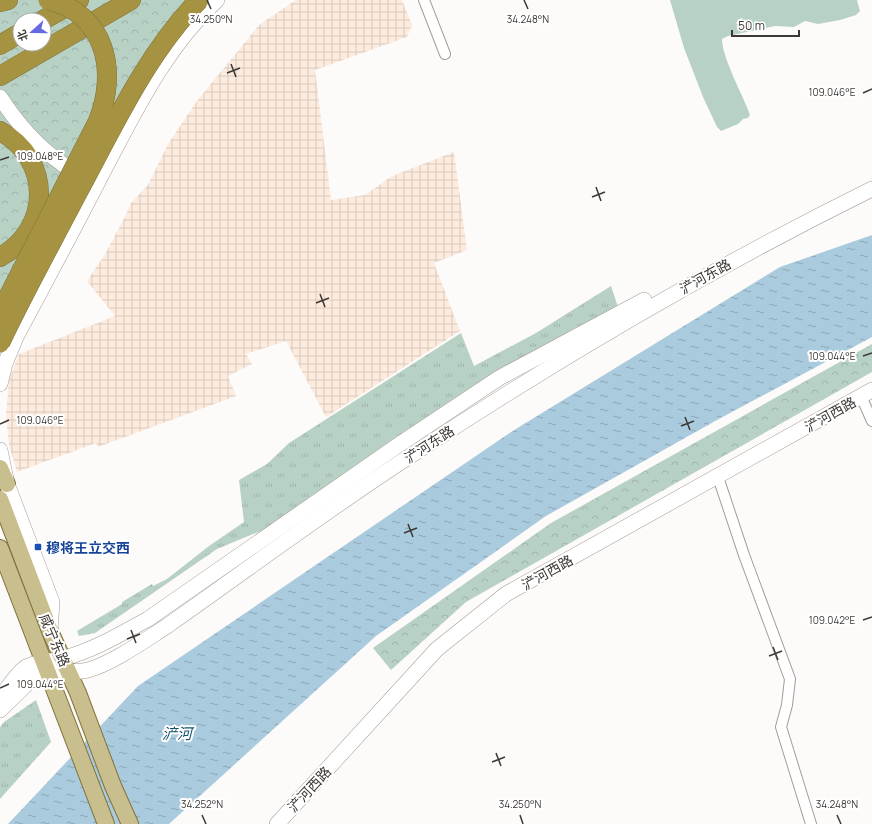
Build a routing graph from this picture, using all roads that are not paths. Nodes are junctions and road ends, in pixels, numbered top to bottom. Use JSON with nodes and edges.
{"nodes":[{"id":1,"x":8,"y":0,"type":"edge"},
{"id":2,"x":48,"y":0,"type":"edge"},
{"id":3,"x":78,"y":0,"type":"edge"},
{"id":4,"x":131,"y":0,"type":"edge"},
{"id":5,"x":199,"y":0,"type":"edge"},
{"id":6,"x":217,"y":0,"type":"edge"},
{"id":7,"x":424,"y":0,"type":"edge"},
{"id":8,"x":0,"y":2,"type":"edge"},
{"id":9,"x":52,"y":15,"type":"edge"},
{"id":10,"x":12,"y":38,"type":"edge"},
{"id":11,"x":0,"y":45,"type":"edge"},
{"id":12,"x":445,"y":54,"type":"dead end"},
{"id":13,"x":0,"y":76,"type":"edge"},
{"id":14,"x":0,"y":98,"type":"edge"},
{"id":15,"x":0,"y":130,"type":"edge"},
{"id":16,"x":872,"y":177,"type":"edge"},
{"id":17,"x":97,"y":184,"type":"junction"},
{"id":18,"x":872,"y":189,"type":"edge"},
{"id":19,"x":0,"y":257,"type":"edge"},
{"id":20,"x":0,"y":313,"type":"edge"},
{"id":21,"x":0,"y":343,"type":"edge"},
{"id":22,"x":0,"y":384,"type":"edge"},
{"id":23,"x":867,"y":393,"type":"edge"},
{"id":24,"x":872,"y":421,"type":"edge"},
{"id":25,"x":0,"y":450,"type":"edge"},
{"id":26,"x":0,"y":468,"type":"edge"},
{"id":27,"x":718,"y":477,"type":"junction"},
{"id":28,"x":7,"y":484,"type":"junction"},
{"id":29,"x":0,"y":499,"type":"edge"},
{"id":30,"x":0,"y":548,"type":"edge"},
{"id":31,"x":50,"y":631,"type":"junction"},
{"id":32,"x":65,"y":665,"type":"junction"},
{"id":33,"x":45,"y":667,"type":"junction"},
{"id":34,"x":0,"y":698,"type":"edge"},
{"id":35,"x":0,"y":710,"type":"edge"},
{"id":36,"x":106,"y":824,"type":"edge"},
{"id":37,"x":130,"y":824,"type":"edge"},
{"id":38,"x":277,"y":824,"type":"edge"},
{"id":39,"x":811,"y":824,"type":"edge"}],
"edges":[{"from":1,"to":8,"type":"highway"},
{"from":2,"to":20,"type":"highway","bridge":true},
{"from":3,"to":9,"type":"highway"},
{"from":4,"to":13,"type":"highway"},
{"from":5,"to":21,"type":"highway","bridge":true},
{"from":6,"to":17,"type":"street"},
{"from":7,"to":12,"type":"street"},
{"from":10,"to":11,"type":"highway"},
{"from":14,"to":17,"type":"street"},
{"from":15,"to":19,"type":"highway"},
{"from":16,"to":32,"type":"street","name":"浐河东路"},
{"from":17,"to":22,"type":"street"},
{"from":18,"to":32,"type":"street","name":"浐河东路"},
{"from":23,"to":24,"type":"street"},
{"from":23,"to":27,"type":"street","name":"浐河西路"},
{"from":25,"to":28,"type":"street"},
{"from":26,"to":28,"type":"main road"},
{"from":27,"to":38,"type":"street","name":"浐河西路"},
{"from":27,"to":39,"type":"street"},
{"from":28,"to":31,"type":"street"},
{"from":29,"to":31,"type":"main road","name":"咸宁东路"},
{"from":30,"to":33,"type":"main road","name":"咸宁东路"},
{"from":31,"to":32,"type":"main road","name":"咸宁东路"},
{"from":32,"to":33,"type":"street","name":"浐河东路"},
{"from":32,"to":37,"type":"main road","name":"咸宁东路"},
{"from":33,"to":34,"type":"street","name":"浐河东路"},
{"from":33,"to":35,"type":"street","name":"浐河东路"},
{"from":33,"to":36,"type":"main road","name":"咸宁东路"}]}
